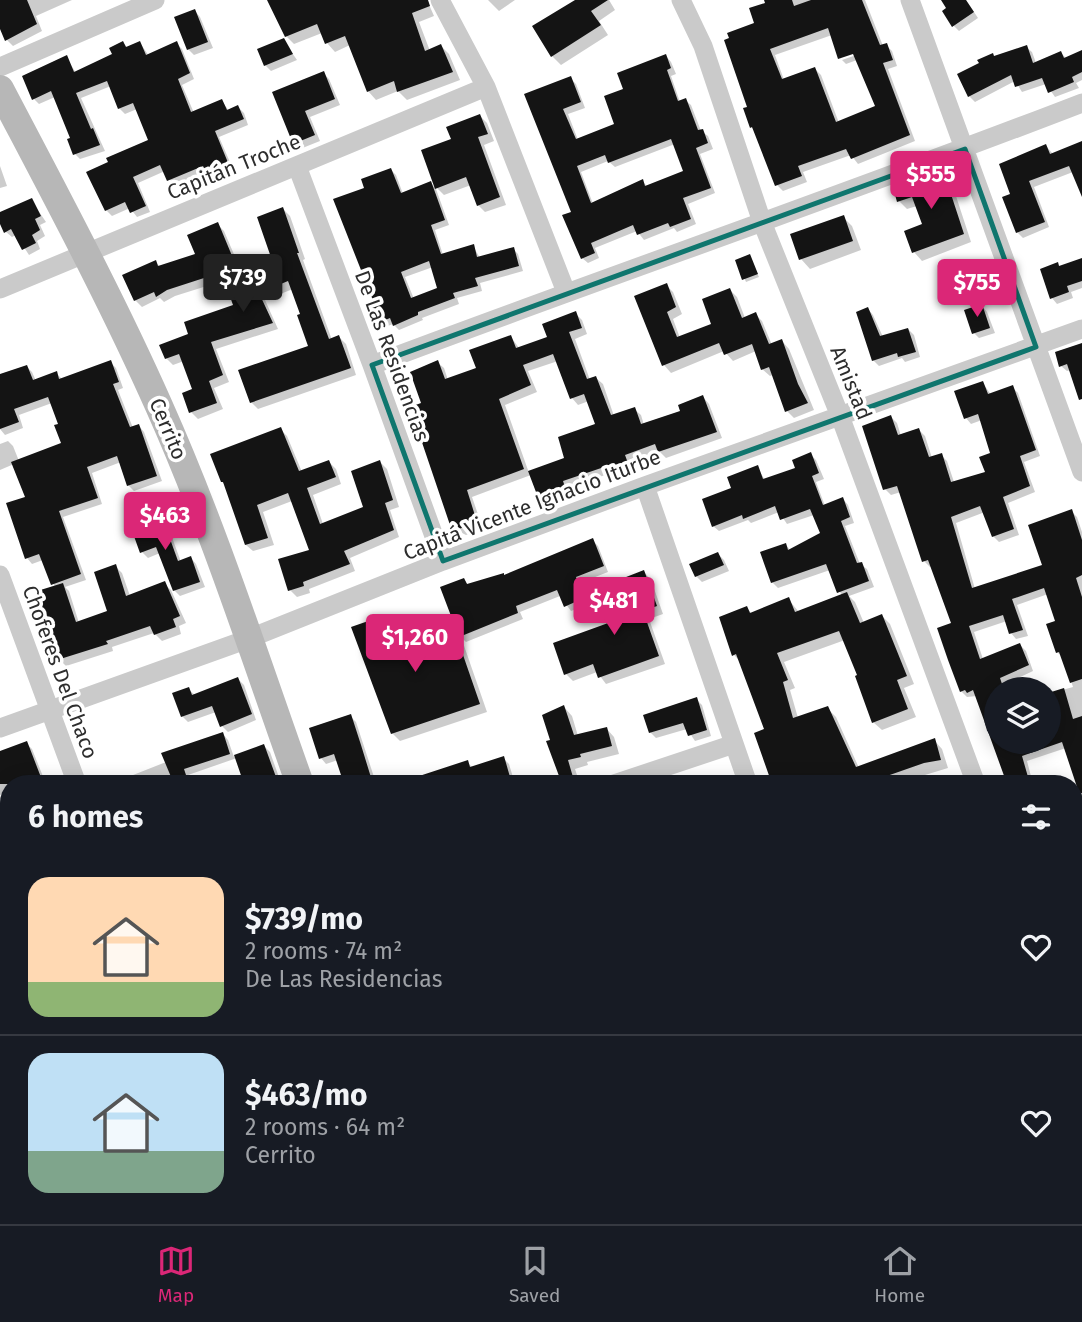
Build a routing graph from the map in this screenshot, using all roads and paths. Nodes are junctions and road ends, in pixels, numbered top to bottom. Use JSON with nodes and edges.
{"nodes":[{"id":1,"x":155,"y":0,"type":"edge"},
{"id":2,"x":440,"y":0,"type":"edge"},
{"id":3,"x":681,"y":0,"type":"edge"},
{"id":4,"x":909,"y":0,"type":"edge"},
{"id":5,"x":0,"y":67,"type":"edge"},
{"id":6,"x":486,"y":87,"type":"junction"},
{"id":7,"x":0,"y":89,"type":"edge"},
{"id":8,"x":1082,"y":103,"type":"edge"},
{"id":9,"x":965,"y":149,"type":"junction"},
{"id":10,"x":297,"y":166,"type":"junction"},
{"id":11,"x":762,"y":222,"type":"junction"},
{"id":12,"x":85,"y":252,"type":"junction"},
{"id":13,"x":0,"y":289,"type":"edge"},
{"id":14,"x":566,"y":292,"type":"junction"},
{"id":15,"x":1082,"y":329,"type":"edge"},
{"id":16,"x":1036,"y":347,"type":"junction"},
{"id":17,"x":372,"y":365,"type":"junction"},
{"id":18,"x":840,"y":416,"type":"junction"},
{"id":19,"x":1082,"y":472,"type":"edge"},
{"id":20,"x":645,"y":486,"type":"junction"},
{"id":21,"x":443,"y":562,"type":"junction"},
{"id":22,"x":0,"y":575,"type":"edge"},
{"id":23,"x":248,"y":639,"type":"junction"},
{"id":24,"x":50,"y":711,"type":"junction"},
{"id":25,"x":0,"y":728,"type":"edge"},
{"id":26,"x":734,"y":744,"type":"junction"},
{"id":27,"x":74,"y":775,"type":"edge"},
{"id":28,"x":297,"y":775,"type":"edge"},
{"id":29,"x":641,"y":775,"type":"edge"},
{"id":30,"x":745,"y":775,"type":"edge"},
{"id":31,"x":973,"y":775,"type":"edge"}],
"edges":[{"from":1,"to":5,"type":"street"},
{"from":2,"to":6,"type":"street"},
{"from":3,"to":11,"type":"street","name":"Amistad"},
{"from":4,"to":9,"type":"street"},
{"from":6,"to":10,"type":"street","name":"Capitán Troche"},
{"from":6,"to":14,"type":"street"},
{"from":7,"to":12,"type":"street","name":"Cerrito"},
{"from":8,"to":9,"type":"street"},
{"from":9,"to":11,"type":"street"},
{"from":9,"to":16,"type":"street"},
{"from":10,"to":12,"type":"street","name":"Capitán Troche"},
{"from":10,"to":17,"type":"street","name":"De Las Residencias"},
{"from":11,"to":14,"type":"street"},
{"from":11,"to":18,"type":"street","name":"Amistad"},
{"from":12,"to":13,"type":"street","name":"Capitán Troche"},
{"from":12,"to":23,"type":"street","name":"Cerrito"},
{"from":14,"to":17,"type":"street"},
{"from":15,"to":16,"type":"street","name":"Capitá Vicente Ignacio Iturbe"},
{"from":16,"to":18,"type":"street","name":"Capitá Vicente Ignacio Iturbe"},
{"from":16,"to":19,"type":"street"},
{"from":17,"to":21,"type":"street","name":"De Las Residencias"},
{"from":18,"to":20,"type":"street","name":"Capitá Vicente Ignacio Iturbe"},
{"from":18,"to":31,"type":"street","name":"Amistad"},
{"from":20,"to":21,"type":"street","name":"Capitá Vicente Ignacio Iturbe"},
{"from":20,"to":26,"type":"street"},
{"from":21,"to":23,"type":"street","name":"Capitá Vicente Ignacio Iturbe"},
{"from":22,"to":24,"type":"street","name":"Choferes Del Chaco"},
{"from":23,"to":24,"type":"street","name":"Capitá Vicente Ignacio Iturbe"},
{"from":23,"to":28,"type":"street","name":"Cerrito"},
{"from":24,"to":25,"type":"street","name":"Capitá Vicente Ignacio Iturbe"},
{"from":24,"to":27,"type":"street","name":"Choferes Del Chaco"},
{"from":26,"to":29,"type":"street"},
{"from":26,"to":30,"type":"street"}]}
